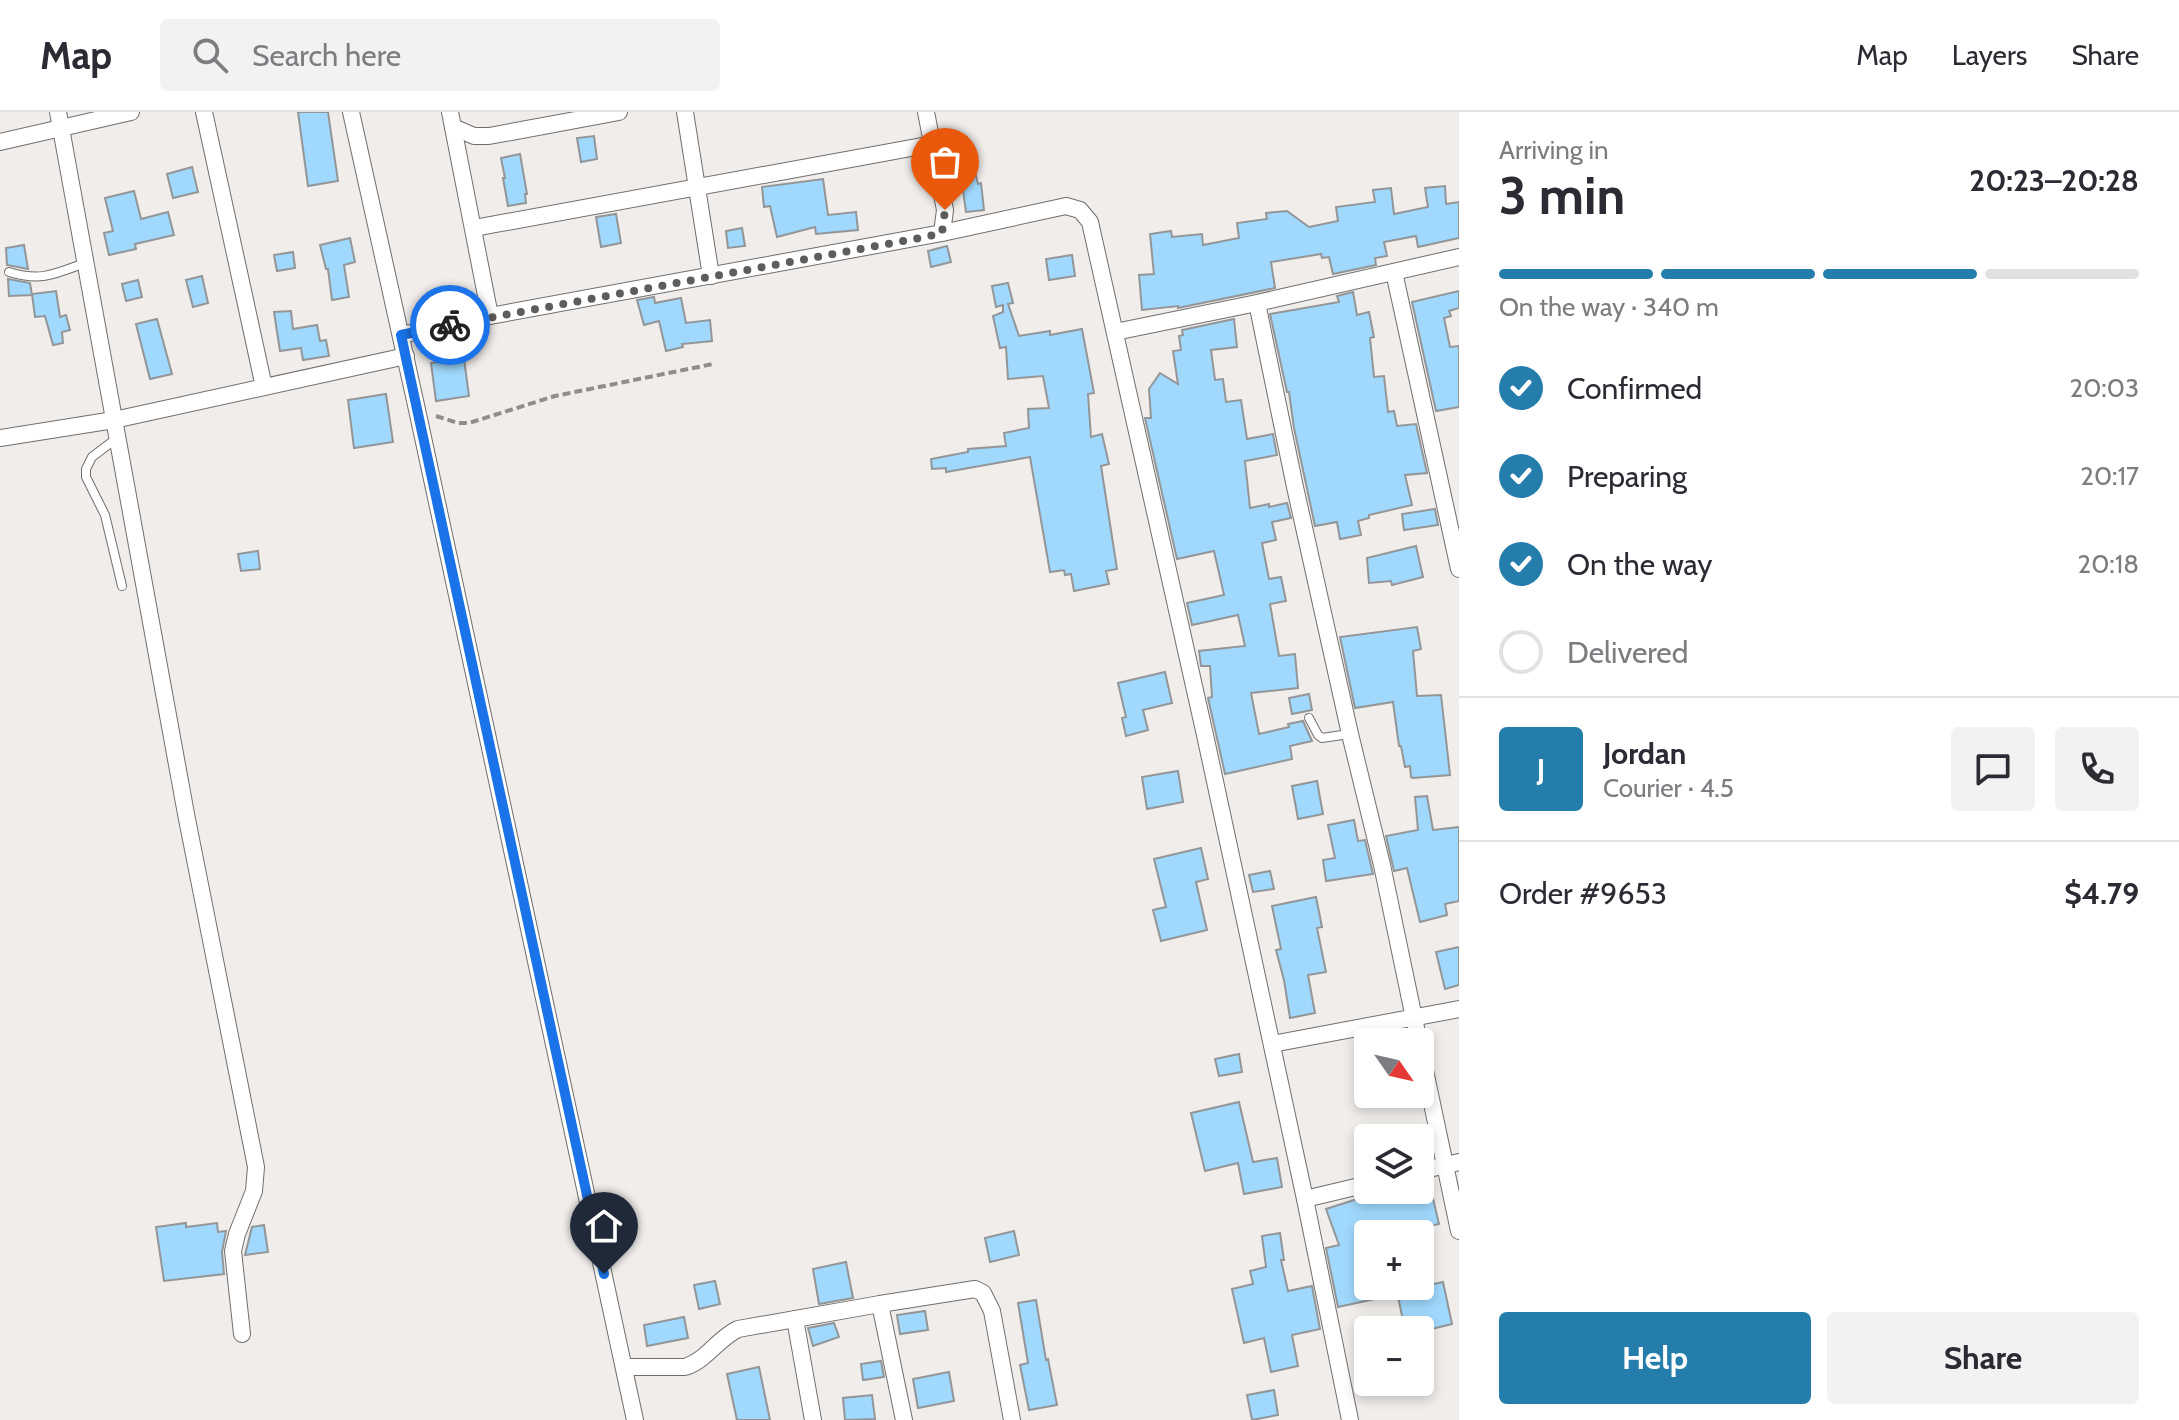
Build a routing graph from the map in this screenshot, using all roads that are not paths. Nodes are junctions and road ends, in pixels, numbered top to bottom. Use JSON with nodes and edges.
{"nodes":[{"id":1,"x":131,"y":112,"type":"edge"},
{"id":2,"x":204,"y":112,"type":"edge"},
{"id":3,"x":351,"y":112,"type":"edge"},
{"id":4,"x":619,"y":112,"type":"edge"},
{"id":5,"x":685,"y":112,"type":"edge"},
{"id":6,"x":926,"y":112,"type":"edge"},
{"id":7,"x":60,"y":120,"type":"edge"},
{"id":8,"x":451,"y":120,"type":"edge"},
{"id":9,"x":0,"y":142,"type":"edge"},
{"id":10,"x":933,"y":144,"type":"junction"},
{"id":11,"x":697,"y":187,"type":"junction"},
{"id":12,"x":474,"y":228,"type":"junction"},
{"id":13,"x":942,"y":233,"type":"junction"},
{"id":14,"x":1459,"y":257,"type":"edge"},
{"id":15,"x":86,"y":263,"type":"junction"},
{"id":16,"x":9,"y":272,"type":"dead end"},
{"id":17,"x":1394,"y":272,"type":"junction"},
{"id":18,"x":711,"y":276,"type":"junction"},
{"id":19,"x":1257,"y":303,"type":"junction"},
{"id":20,"x":490,"y":316,"type":"junction"},
{"id":21,"x":1115,"y":332,"type":"junction"},
{"id":22,"x":401,"y":335,"type":"junction"},
{"id":23,"x":406,"y":356,"type":"junction"},
{"id":24,"x":264,"y":387,"type":"junction"},
{"id":25,"x":114,"y":420,"type":"junction"},
{"id":26,"x":0,"y":438,"type":"edge"},
{"id":27,"x":117,"y":438,"type":"junction"},
{"id":28,"x":1459,"y":569,"type":"edge"},
{"id":29,"x":122,"y":586,"type":"dead end"},
{"id":30,"x":1309,"y":718,"type":"dead end"},
{"id":31,"x":1350,"y":734,"type":"junction"},
{"id":32,"x":1459,"y":1009,"type":"edge"},
{"id":33,"x":1414,"y":1017,"type":"junction"},
{"id":34,"x":1416,"y":1028,"type":"edge"},
{"id":35,"x":1272,"y":1044,"type":"junction"},
{"id":36,"x":1434,"y":1096,"type":"edge"},
{"id":37,"x":1452,"y":1163,"type":"edge"},
{"id":38,"x":1354,"y":1187,"type":"edge"},
{"id":39,"x":1305,"y":1199,"type":"junction"},
{"id":40,"x":1459,"y":1231,"type":"edge"},
{"id":41,"x":880,"y":1304,"type":"junction"},
{"id":42,"x":795,"y":1319,"type":"junction"},
{"id":43,"x":242,"y":1334,"type":"dead end"},
{"id":44,"x":624,"y":1367,"type":"junction"},
{"id":45,"x":635,"y":1420,"type":"edge"},
{"id":46,"x":813,"y":1420,"type":"edge"},
{"id":47,"x":904,"y":1420,"type":"edge"},
{"id":48,"x":1012,"y":1420,"type":"edge"},
{"id":49,"x":1350,"y":1420,"type":"edge"}],
"edges":[{"from":1,"to":7,"type":"street"},
{"from":2,"to":24,"type":"street"},
{"from":3,"to":22,"type":"street"},
{"from":4,"to":8,"type":"street"},
{"from":5,"to":11,"type":"street"},
{"from":6,"to":10,"type":"street"},
{"from":7,"to":9,"type":"street"},
{"from":7,"to":15,"type":"street"},
{"from":8,"to":12,"type":"street"},
{"from":10,"to":11,"type":"street"},
{"from":10,"to":13,"type":"street"},
{"from":11,"to":12,"type":"street"},
{"from":11,"to":18,"type":"street"},
{"from":12,"to":20,"type":"street"},
{"from":13,"to":18,"type":"street"},
{"from":13,"to":21,"type":"street"},
{"from":14,"to":17,"type":"street"},
{"from":15,"to":16,"type":"lane"},
{"from":15,"to":25,"type":"street"},
{"from":17,"to":19,"type":"street"},
{"from":17,"to":28,"type":"street"},
{"from":18,"to":20,"type":"street"},
{"from":19,"to":21,"type":"street"},
{"from":19,"to":31,"type":"street"},
{"from":20,"to":22,"type":"street"},
{"from":21,"to":35,"type":"street"},
{"from":22,"to":23,"type":"street"},
{"from":23,"to":24,"type":"street"},
{"from":23,"to":44,"type":"street"},
{"from":24,"to":25,"type":"street"},
{"from":25,"to":26,"type":"street"},
{"from":25,"to":27,"type":"street"},
{"from":27,"to":29,"type":"lane"},
{"from":27,"to":43,"type":"street"},
{"from":30,"to":31,"type":"lane"},
{"from":31,"to":33,"type":"street"},
{"from":32,"to":33,"type":"street"},
{"from":33,"to":34,"type":"street"},
{"from":33,"to":35,"type":"street"},
{"from":35,"to":39,"type":"street"},
{"from":36,"to":37,"type":"street"},
{"from":37,"to":40,"type":"street"},
{"from":38,"to":39,"type":"street"},
{"from":39,"to":49,"type":"street"},
{"from":41,"to":42,"type":"street"},
{"from":41,"to":47,"type":"street"},
{"from":41,"to":48,"type":"street"},
{"from":42,"to":44,"type":"street"},
{"from":42,"to":46,"type":"street"},
{"from":44,"to":45,"type":"street"}]}
